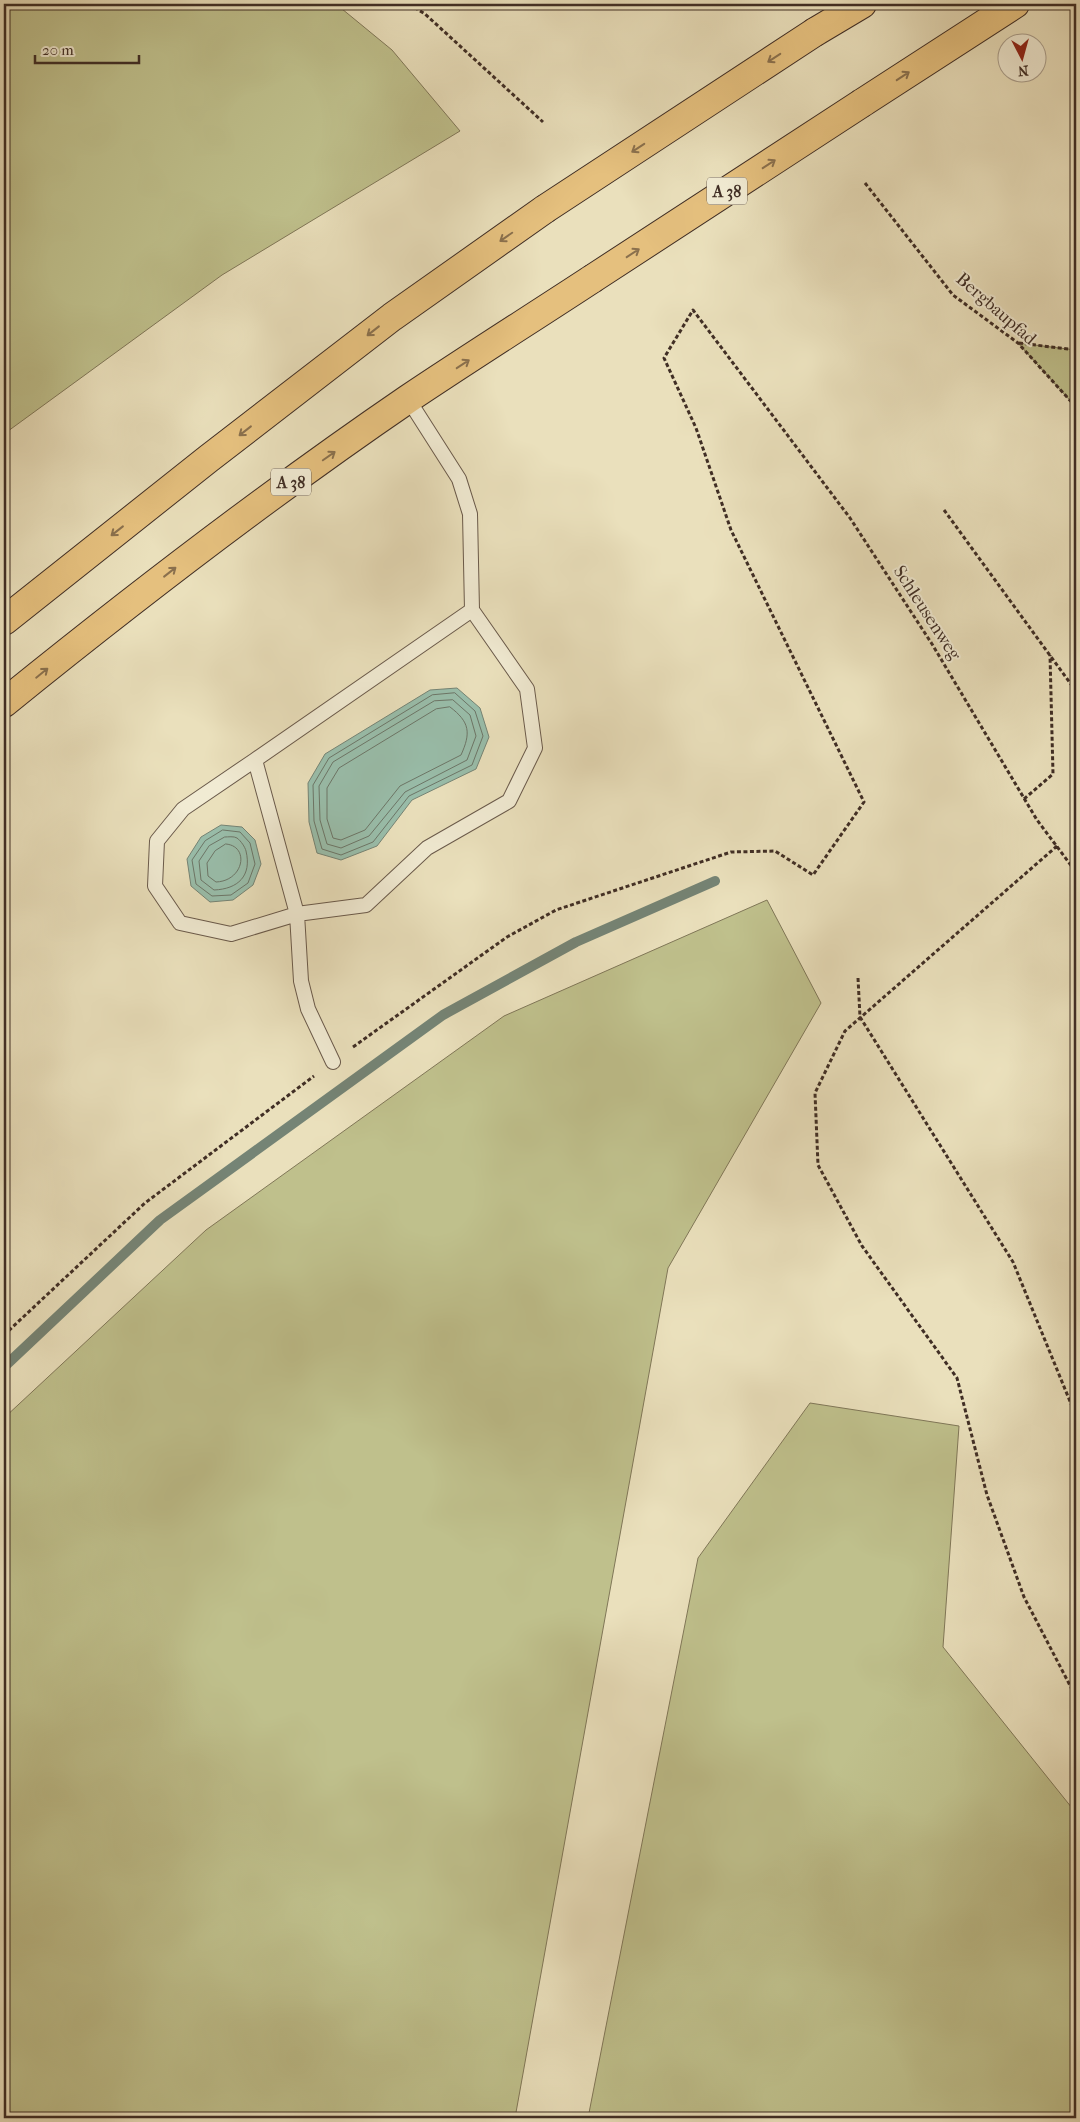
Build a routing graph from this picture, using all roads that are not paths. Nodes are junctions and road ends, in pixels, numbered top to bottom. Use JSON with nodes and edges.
{"nodes":[{"id":1,"x":862,"y":4,"type":"edge"},
{"id":2,"x":1015,"y":4,"type":"edge"},
{"id":3,"x":408,"y":399,"type":"junction"},
{"id":4,"x":472,"y":610,"type":"junction"},
{"id":5,"x":4,"y":621,"type":"edge"},
{"id":6,"x":4,"y":703,"type":"edge"},
{"id":7,"x":255,"y":760,"type":"junction"},
{"id":8,"x":297,"y":914,"type":"junction"},
{"id":9,"x":333,"y":1062,"type":"road end"}],
"edges":[{"from":1,"to":5,"type":"highway","one_way":true,"bridge":true},
{"from":3,"to":2,"type":"highway","number":"A 38","one_way":true,"bridge":true},
{"from":3,"to":4,"type":"lane"},
{"from":6,"to":3,"type":"highway","number":"A 38","one_way":true},
{"from":4,"to":7,"type":"lane"},
{"from":4,"to":8,"type":"lane"},
{"from":7,"to":8,"type":"lane"},
{"from":7,"to":8,"type":"lane"},
{"from":8,"to":9,"type":"lane"}]}
